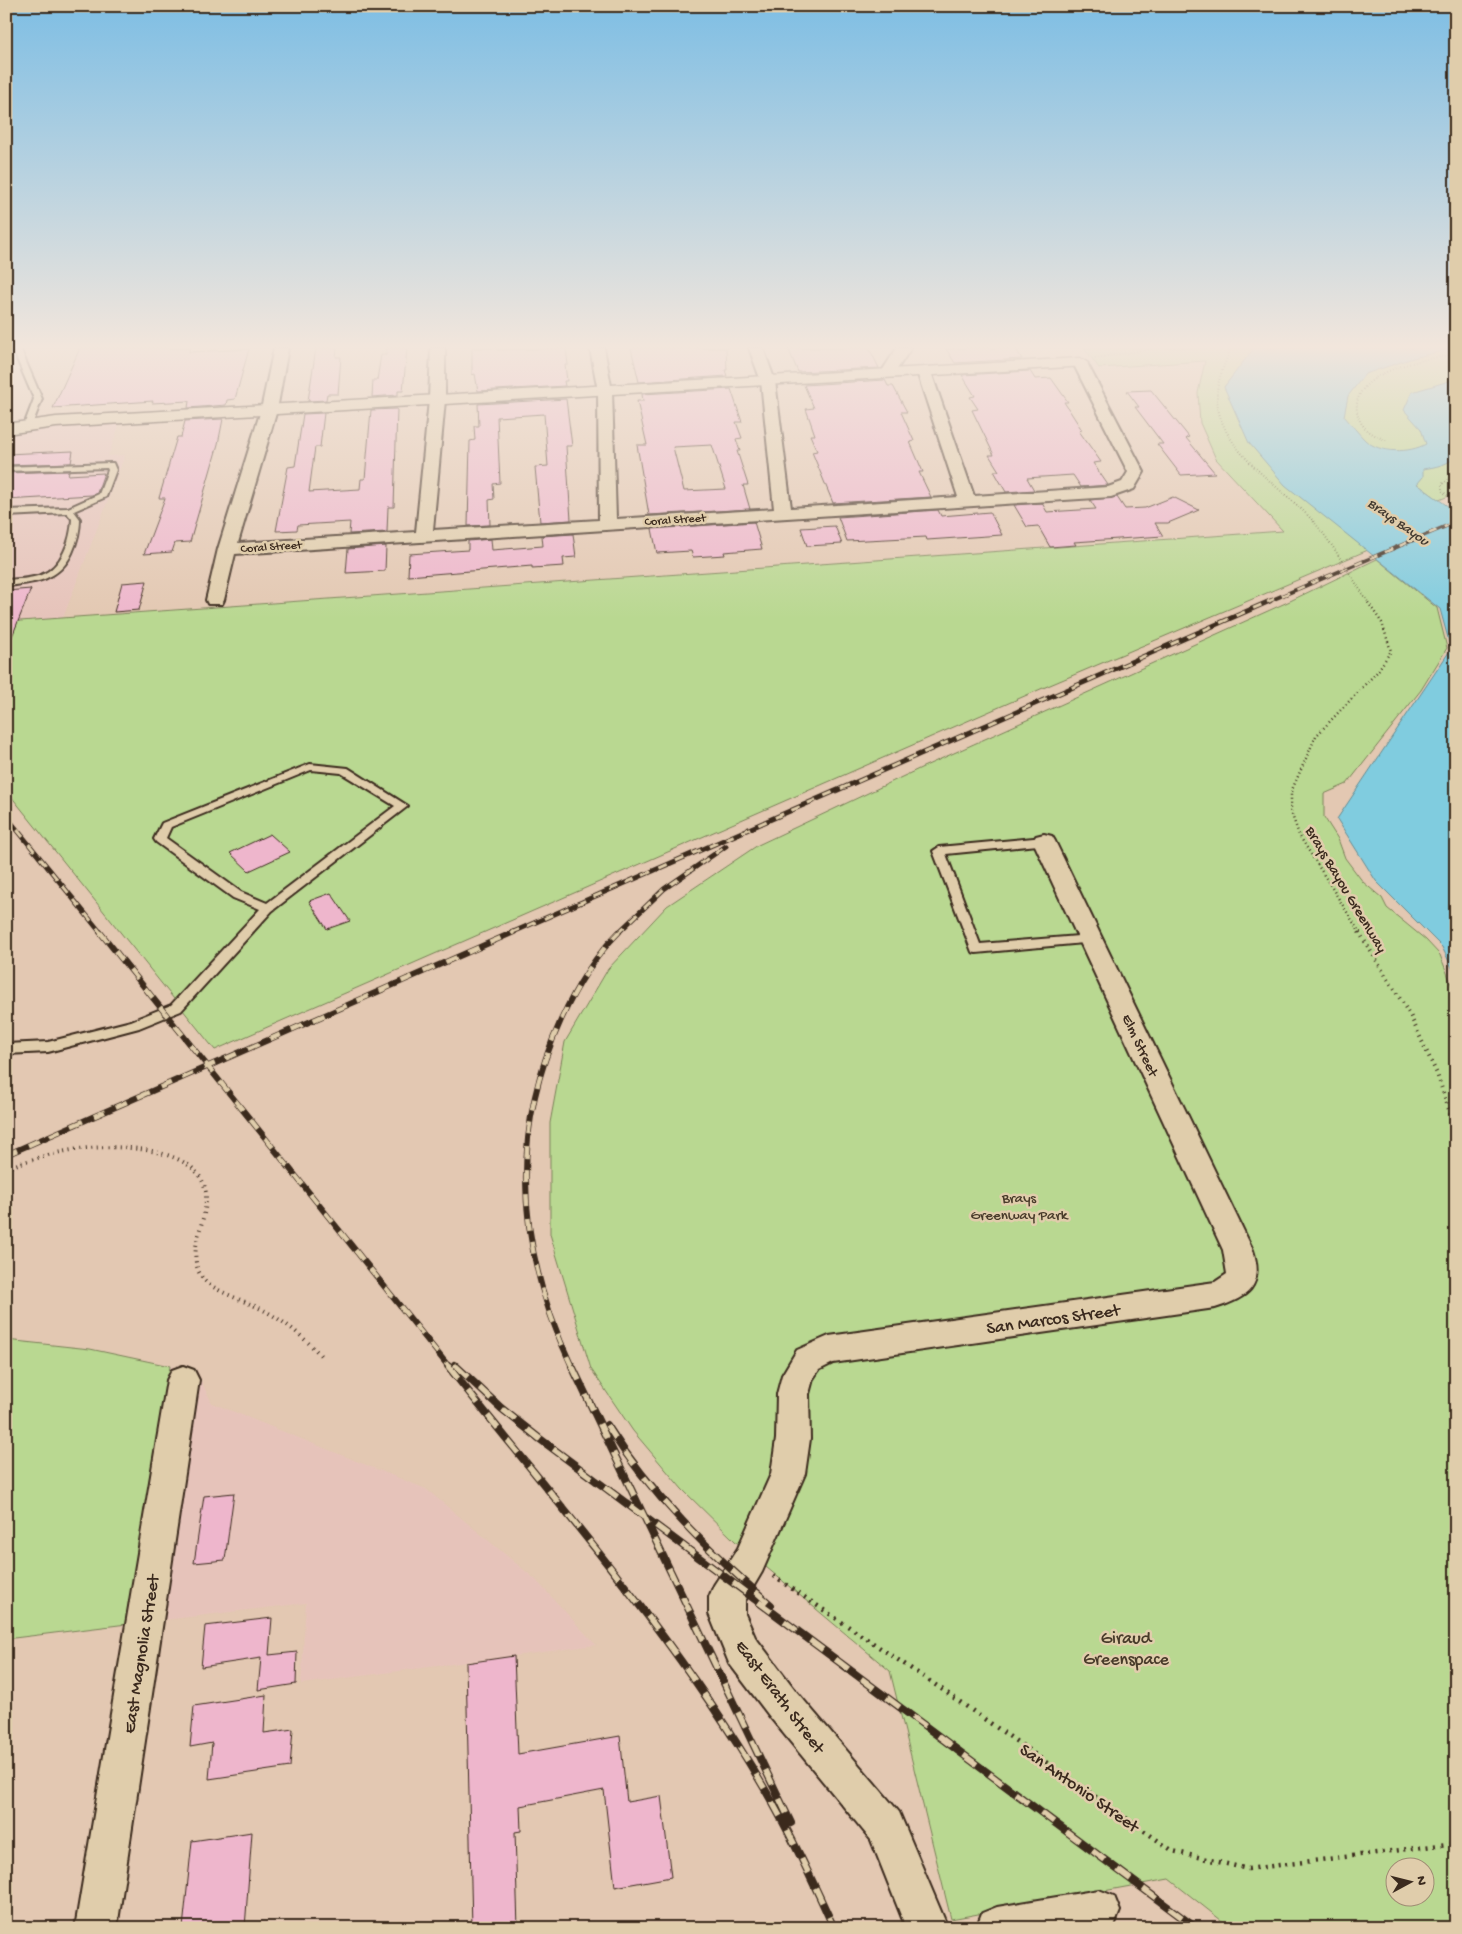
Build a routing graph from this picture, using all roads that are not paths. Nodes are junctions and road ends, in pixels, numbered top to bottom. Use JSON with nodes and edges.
{"nodes":[{"id":1,"x":260,"y":438,"type":"edge"},
{"id":2,"x":433,"y":438,"type":"edge"},
{"id":3,"x":606,"y":438,"type":"edge"},
{"id":4,"x":775,"y":438,"type":"edge"},
{"id":5,"x":946,"y":438,"type":"edge"},
{"id":6,"x":1119,"y":438,"type":"edge"},
{"id":7,"x":6,"y":469,"type":"edge"},
{"id":8,"x":967,"y":500,"type":"junction"},
{"id":9,"x":69,"y":510,"type":"junction"},
{"id":10,"x":6,"y":513,"type":"edge"},
{"id":11,"x":783,"y":513,"type":"junction"},
{"id":12,"x":608,"y":524,"type":"junction"},
{"id":13,"x":424,"y":536,"type":"junction"},
{"id":14,"x":227,"y":549,"type":"junction"},
{"id":15,"x":6,"y":583,"type":"edge"},
{"id":16,"x":215,"y":600,"type":"dead end"},
{"id":17,"x":1044,"y":841,"type":"joint"},
{"id":18,"x":268,"y":908,"type":"junction"},
{"id":19,"x":1091,"y":939,"type":"junction"},
{"id":20,"x":6,"y":1049,"type":"edge"},
{"id":21,"x":1238,"y":1250,"type":"joint"},
{"id":22,"x":829,"y":1350,"type":"joint"},
{"id":23,"x":183,"y":1380,"type":"dead end"},
{"id":24,"x":1099,"y":1911,"type":"dead end"},
{"id":25,"x":96,"y":1928,"type":"edge"},
{"id":26,"x":927,"y":1928,"type":"edge"},
{"id":27,"x":997,"y":1928,"type":"edge"}],
"edges":[{"from":1,"to":14,"type":"street"},
{"from":2,"to":13,"type":"street"},
{"from":3,"to":12,"type":"street"},
{"from":4,"to":11,"type":"street"},
{"from":5,"to":8,"type":"street"},
{"from":6,"to":8,"type":"street","name":"Coral Street"},
{"from":7,"to":9,"type":"lane"},
{"from":8,"to":11,"type":"street","name":"Coral Street"},
{"from":9,"to":10,"type":"lane"},
{"from":9,"to":15,"type":"lane"},
{"from":11,"to":12,"type":"street","name":"Coral Street"},
{"from":12,"to":13,"type":"street","name":"Coral Street"},
{"from":13,"to":14,"type":"street","name":"Coral Street"},
{"from":14,"to":16,"type":"street"},
{"from":17,"to":19,"type":"street","name":"Elm Street"},
{"from":17,"to":19,"type":"lane"},
{"from":18,"to":18,"type":"lane"},
{"from":18,"to":20,"type":"lane"},
{"from":19,"to":21,"type":"street","name":"Elm Street"},
{"from":21,"to":22,"type":"street","name":"San Marcos Street"},
{"from":22,"to":26,"type":"street","name":"East Erath Street"},
{"from":23,"to":25,"type":"street","name":"East Magnolia Street"},
{"from":24,"to":27,"type":"street"}]}
